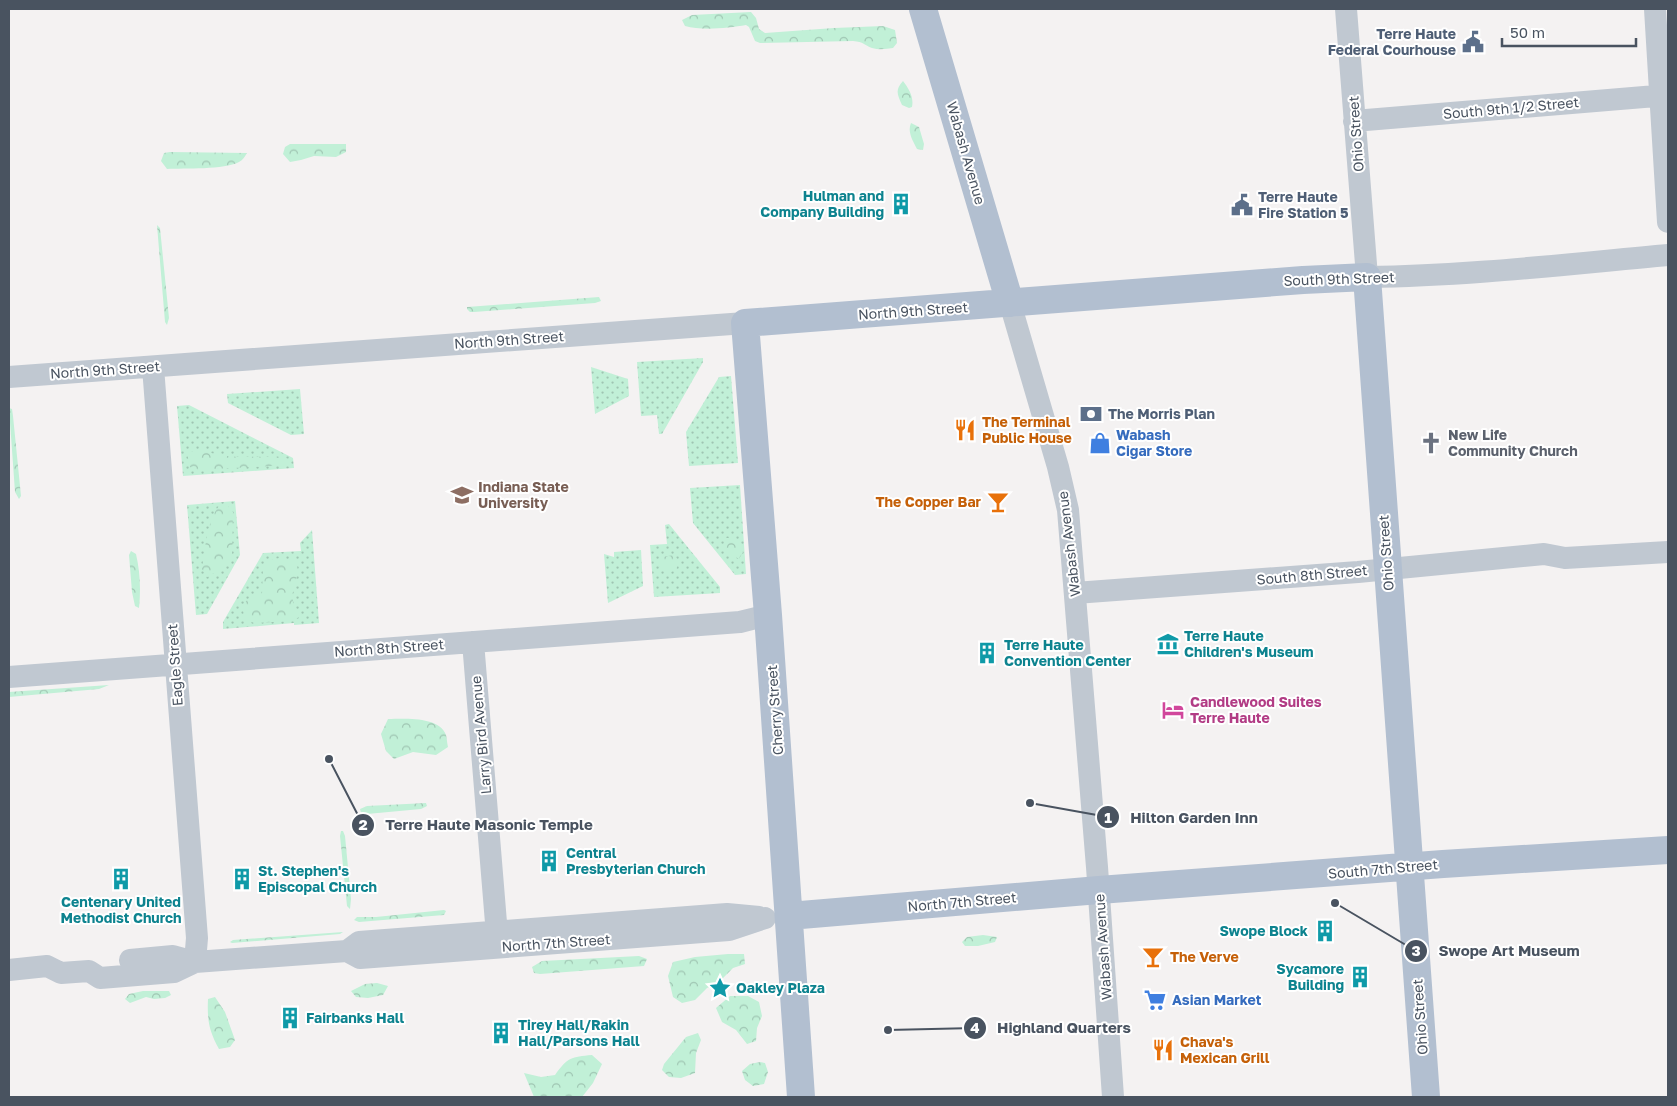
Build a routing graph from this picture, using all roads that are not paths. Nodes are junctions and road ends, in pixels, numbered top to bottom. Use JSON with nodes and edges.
{"nodes":[{"id":1,"x":923,"y":9,"type":"edge"},
{"id":2,"x":1346,"y":9,"type":"edge"},
{"id":3,"x":1655,"y":9,"type":"edge"},
{"id":4,"x":1665,"y":95,"type":"edge"},
{"id":5,"x":1354,"y":121,"type":"junction"},
{"id":6,"x":1668,"y":222,"type":"edge"},
{"id":7,"x":1668,"y":255,"type":"edge"},
{"id":8,"x":1367,"y":277,"type":"junction"},
{"id":9,"x":1010,"y":303,"type":"junction"},
{"id":10,"x":745,"y":323,"type":"junction"},
{"id":11,"x":153,"y":367,"type":"junction"},
{"id":12,"x":9,"y":378,"type":"edge"},
{"id":13,"x":1668,"y":552,"type":"edge"},
{"id":14,"x":1387,"y":569,"type":"junction"},
{"id":15,"x":1075,"y":594,"type":"junction"},
{"id":16,"x":768,"y":615,"type":"junction"},
{"id":17,"x":473,"y":642,"type":"junction"},
{"id":18,"x":176,"y":664,"type":"junction"},
{"id":19,"x":9,"y":677,"type":"edge"},
{"id":20,"x":1668,"y":850,"type":"edge"},
{"id":21,"x":1409,"y":867,"type":"junction"},
{"id":22,"x":1099,"y":890,"type":"junction"},
{"id":23,"x":777,"y":917,"type":"junction"},
{"id":24,"x":497,"y":940,"type":"junction"},
{"id":25,"x":195,"y":962,"type":"junction"},
{"id":26,"x":9,"y":970,"type":"edge"},
{"id":27,"x":61,"y":973,"type":"junction"},
{"id":28,"x":9,"y":984,"type":"edge"},
{"id":29,"x":801,"y":1097,"type":"edge"},
{"id":30,"x":1113,"y":1097,"type":"edge"},
{"id":31,"x":1426,"y":1097,"type":"edge"}],
"edges":[{"from":1,"to":9,"type":"main road","name":"Wabash Avenue"},
{"from":2,"to":5,"type":"street","name":"Ohio Street"},
{"from":3,"to":4,"type":"street"},
{"from":4,"to":5,"type":"street","name":"South 9th 1/2 Street"},
{"from":4,"to":6,"type":"street"},
{"from":5,"to":8,"type":"street","name":"Ohio Street"},
{"from":7,"to":8,"type":"street","name":"South 9th Street"},
{"from":8,"to":9,"type":"main road","name":"South 9th Street"},
{"from":8,"to":14,"type":"main road","name":"Ohio Street"},
{"from":9,"to":10,"type":"main road","name":"North 9th Street"},
{"from":9,"to":15,"type":"street","name":"Wabash Avenue"},
{"from":10,"to":11,"type":"street","name":"North 9th Street"},
{"from":10,"to":16,"type":"main road","name":"Cherry Street"},
{"from":11,"to":12,"type":"street","name":"North 9th Street"},
{"from":11,"to":18,"type":"street","name":"Eagle Street"},
{"from":13,"to":14,"type":"street","name":"South 8th Street"},
{"from":14,"to":15,"type":"street","name":"South 8th Street"},
{"from":14,"to":21,"type":"main road","name":"Ohio Street"},
{"from":15,"to":22,"type":"street","name":"Wabash Avenue"},
{"from":16,"to":17,"type":"street","name":"North 8th Street"},
{"from":16,"to":23,"type":"main road","name":"Cherry Street"},
{"from":17,"to":18,"type":"street","name":"North 8th Street"},
{"from":17,"to":24,"type":"street","name":"Larry Bird Avenue"},
{"from":18,"to":19,"type":"street","name":"North 8th Street"},
{"from":18,"to":25,"type":"street","name":"Eagle Street"},
{"from":20,"to":21,"type":"main road","name":"South 7th Street"},
{"from":21,"to":22,"type":"main road","name":"South 7th Street"},
{"from":21,"to":31,"type":"main road","name":"Ohio Street"},
{"from":22,"to":23,"type":"main road","name":"North 7th Street"},
{"from":22,"to":30,"type":"street","name":"Wabash Avenue"},
{"from":23,"to":24,"type":"street","name":"North 7th Street"},
{"from":23,"to":29,"type":"main road","name":"Cherry Street"},
{"from":24,"to":25,"type":"street","name":"North 7th Street"},
{"from":25,"to":27,"type":"street","name":"North 7th Street"},
{"from":26,"to":27,"type":"street","name":"North 7th Street"},
{"from":27,"to":28,"type":"street","name":"North 7th Street"}]}
